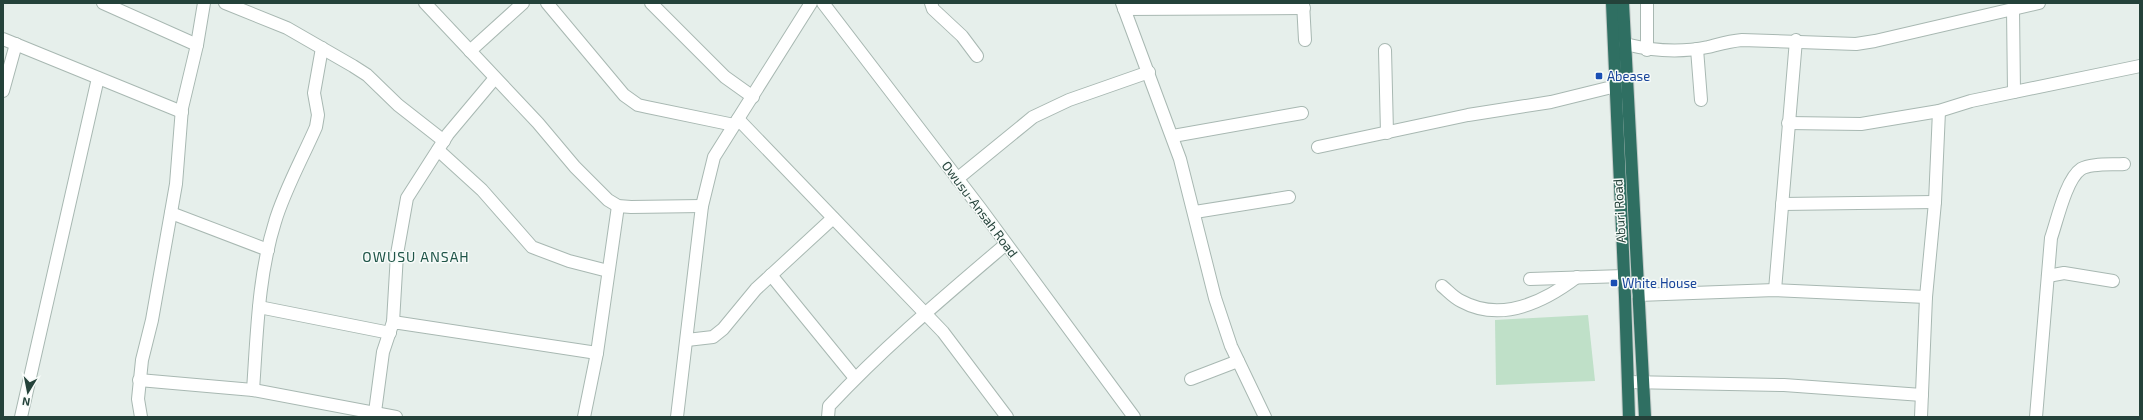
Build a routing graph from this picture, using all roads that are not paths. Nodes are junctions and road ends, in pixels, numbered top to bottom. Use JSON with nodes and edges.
{"nodes":[{"id":1,"x":103,"y":3,"type":"edge"},
{"id":2,"x":204,"y":3,"type":"edge"},
{"id":3,"x":225,"y":3,"type":"edge"},
{"id":4,"x":424,"y":3,"type":"edge"},
{"id":5,"x":523,"y":3,"type":"edge"},
{"id":6,"x":547,"y":3,"type":"edge"},
{"id":7,"x":651,"y":3,"type":"edge"},
{"id":8,"x":811,"y":3,"type":"edge"},
{"id":9,"x":823,"y":3,"type":"edge"},
{"id":10,"x":931,"y":3,"type":"edge"},
{"id":11,"x":1612,"y":3,"type":"edge"},
{"id":12,"x":1623,"y":3,"type":"edge"},
{"id":13,"x":1647,"y":3,"type":"edge"},
{"id":14,"x":2039,"y":3,"type":"edge"},
{"id":15,"x":1123,"y":6,"type":"edge"},
{"id":16,"x":1304,"y":6,"type":"edge"},
{"id":17,"x":2013,"y":9,"type":"junction"},
{"id":18,"x":3,"y":39,"type":"edge"},
{"id":19,"x":1305,"y":40,"type":"dead end"},
{"id":20,"x":1796,"y":40,"type":"junction"},
{"id":21,"x":16,"y":44,"type":"junction"},
{"id":22,"x":1625,"y":44,"type":"junction"},
{"id":23,"x":197,"y":45,"type":"junction"},
{"id":24,"x":322,"y":48,"type":"junction"},
{"id":25,"x":1697,"y":49,"type":"junction"},
{"id":26,"x":1385,"y":50,"type":"dead end"},
{"id":27,"x":1647,"y":50,"type":"junction"},
{"id":28,"x":470,"y":51,"type":"junction"},
{"id":29,"x":977,"y":56,"type":"dead end"},
{"id":30,"x":2140,"y":66,"type":"edge"},
{"id":31,"x":1149,"y":72,"type":"junction"},
{"id":32,"x":98,"y":78,"type":"junction"},
{"id":33,"x":495,"y":78,"type":"junction"},
{"id":34,"x":1616,"y":86,"type":"junction"},
{"id":35,"x":3,"y":91,"type":"edge"},
{"id":36,"x":2014,"y":92,"type":"junction"},
{"id":37,"x":753,"y":97,"type":"junction"},
{"id":38,"x":1701,"y":100,"type":"dead end"},
{"id":39,"x":1939,"y":111,"type":"junction"},
{"id":40,"x":182,"y":112,"type":"junction"},
{"id":41,"x":1302,"y":113,"type":"dead end"},
{"id":42,"x":736,"y":122,"type":"junction"},
{"id":43,"x":1788,"y":123,"type":"junction"},
{"id":44,"x":1387,"y":133,"type":"junction"},
{"id":45,"x":1173,"y":136,"type":"junction"},
{"id":46,"x":441,"y":145,"type":"junction"},
{"id":47,"x":1318,"y":148,"type":"dead end"},
{"id":48,"x":2124,"y":164,"type":"dead end"},
{"id":49,"x":957,"y":179,"type":"junction"},
{"id":50,"x":1289,"y":197,"type":"dead end"},
{"id":51,"x":1935,"y":202,"type":"junction"},
{"id":52,"x":1782,"y":204,"type":"junction"},
{"id":53,"x":618,"y":206,"type":"junction"},
{"id":54,"x":702,"y":206,"type":"junction"},
{"id":55,"x":1195,"y":212,"type":"junction"},
{"id":56,"x":171,"y":214,"type":"junction"},
{"id":57,"x":833,"y":218,"type":"junction"},
{"id":58,"x":1006,"y":244,"type":"junction"},
{"id":59,"x":268,"y":250,"type":"junction"},
{"id":60,"x":608,"y":271,"type":"junction"},
{"id":61,"x":771,"y":275,"type":"junction"},
{"id":62,"x":1624,"y":276,"type":"junction"},
{"id":63,"x":2048,"y":276,"type":"junction"},
{"id":64,"x":1577,"y":277,"type":"junction"},
{"id":65,"x":1530,"y":279,"type":"dead end"},
{"id":66,"x":2113,"y":281,"type":"dead end"},
{"id":67,"x":1442,"y":286,"type":"dead end"},
{"id":68,"x":1775,"y":290,"type":"junction"},
{"id":69,"x":1638,"y":295,"type":"junction"},
{"id":70,"x":1926,"y":296,"type":"junction"},
{"id":71,"x":259,"y":307,"type":"junction"},
{"id":72,"x":925,"y":312,"type":"junction"},
{"id":73,"x":392,"y":327,"type":"junction"},
{"id":74,"x":687,"y":340,"type":"junction"},
{"id":75,"x":597,"y":353,"type":"junction"},
{"id":76,"x":1238,"y":361,"type":"junction"},
{"id":77,"x":855,"y":378,"type":"junction"},
{"id":78,"x":1191,"y":379,"type":"dead end"},
{"id":79,"x":140,"y":380,"type":"junction"},
{"id":80,"x":1644,"y":381,"type":"junction"},
{"id":81,"x":1628,"y":382,"type":"junction"},
{"id":82,"x":252,"y":390,"type":"junction"},
{"id":83,"x":1922,"y":395,"type":"junction"},
{"id":84,"x":375,"y":412,"type":"junction"},
{"id":85,"x":21,"y":417,"type":"edge"},
{"id":86,"x":141,"y":417,"type":"edge"},
{"id":87,"x":396,"y":417,"type":"edge"},
{"id":88,"x":584,"y":417,"type":"edge"},
{"id":89,"x":677,"y":417,"type":"edge"},
{"id":90,"x":828,"y":417,"type":"edge"},
{"id":91,"x":1007,"y":417,"type":"edge"},
{"id":92,"x":1134,"y":417,"type":"edge"},
{"id":93,"x":1265,"y":417,"type":"edge"},
{"id":94,"x":1628,"y":417,"type":"edge"},
{"id":95,"x":1645,"y":417,"type":"edge"},
{"id":96,"x":1921,"y":417,"type":"edge"},
{"id":97,"x":2036,"y":417,"type":"edge"}],
"edges":[{"from":1,"to":23,"type":"street"},
{"from":2,"to":23,"type":"street"},
{"from":3,"to":24,"type":"street"},
{"from":4,"to":28,"type":"street"},
{"from":5,"to":28,"type":"street"},
{"from":6,"to":42,"type":"street"},
{"from":7,"to":37,"type":"street"},
{"from":8,"to":37,"type":"street"},
{"from":9,"to":49,"type":"street","name":"Owusu-Ansah Road"},
{"from":10,"to":29,"type":"street"},
{"from":11,"to":34,"type":"highway","name":"Aburi Road"},
{"from":12,"to":22,"type":"highway","name":"Aburi Road"},
{"from":13,"to":27,"type":"street"},
{"from":14,"to":17,"type":"street"},
{"from":15,"to":16,"type":"street"},
{"from":15,"to":31,"type":"street"},
{"from":16,"to":19,"type":"street"},
{"from":17,"to":20,"type":"street"},
{"from":17,"to":36,"type":"street"},
{"from":18,"to":21,"type":"street"},
{"from":20,"to":25,"type":"street"},
{"from":20,"to":43,"type":"street"},
{"from":21,"to":32,"type":"street"},
{"from":21,"to":35,"type":"street"},
{"from":22,"to":27,"type":"street"},
{"from":22,"to":69,"type":"highway","name":"Aburi Road"},
{"from":23,"to":40,"type":"street"},
{"from":24,"to":46,"type":"street"},
{"from":24,"to":59,"type":"street"},
{"from":25,"to":27,"type":"street"},
{"from":25,"to":38,"type":"street"},
{"from":26,"to":44,"type":"street"},
{"from":28,"to":33,"type":"street"},
{"from":30,"to":36,"type":"street"},
{"from":31,"to":45,"type":"street"},
{"from":31,"to":49,"type":"street"},
{"from":32,"to":40,"type":"street"},
{"from":32,"to":85,"type":"street"},
{"from":33,"to":46,"type":"street"},
{"from":33,"to":53,"type":"street"},
{"from":34,"to":44,"type":"street"},
{"from":34,"to":62,"type":"highway","name":"Aburi Road"},
{"from":36,"to":39,"type":"street"},
{"from":37,"to":42,"type":"street"},
{"from":39,"to":43,"type":"street"},
{"from":39,"to":51,"type":"street"},
{"from":40,"to":56,"type":"street"},
{"from":41,"to":45,"type":"street"},
{"from":42,"to":54,"type":"street"},
{"from":42,"to":57,"type":"street"},
{"from":43,"to":52,"type":"street"},
{"from":44,"to":47,"type":"street"},
{"from":45,"to":55,"type":"street"},
{"from":46,"to":60,"type":"street"},
{"from":46,"to":73,"type":"street"},
{"from":48,"to":63,"type":"street"},
{"from":49,"to":58,"type":"street","name":"Owusu-Ansah Road"},
{"from":50,"to":55,"type":"street"},
{"from":51,"to":52,"type":"street"},
{"from":51,"to":70,"type":"street"},
{"from":52,"to":68,"type":"street"},
{"from":53,"to":54,"type":"street"},
{"from":53,"to":60,"type":"street"},
{"from":54,"to":74,"type":"street"},
{"from":55,"to":76,"type":"street"},
{"from":56,"to":59,"type":"street"},
{"from":56,"to":79,"type":"street"},
{"from":57,"to":61,"type":"street"},
{"from":57,"to":72,"type":"street"},
{"from":58,"to":72,"type":"street"},
{"from":58,"to":92,"type":"street","name":"Owusu-Ansah Road"},
{"from":59,"to":71,"type":"street"},
{"from":60,"to":75,"type":"street"},
{"from":61,"to":74,"type":"street"},
{"from":61,"to":77,"type":"street"},
{"from":62,"to":64,"type":"street"},
{"from":62,"to":81,"type":"highway","name":"Aburi Road"},
{"from":63,"to":66,"type":"street"},
{"from":63,"to":97,"type":"street"},
{"from":64,"to":65,"type":"street"},
{"from":64,"to":67,"type":"street"},
{"from":68,"to":69,"type":"street"},
{"from":68,"to":70,"type":"street"},
{"from":69,"to":80,"type":"highway","name":"Aburi Road"},
{"from":70,"to":83,"type":"street"},
{"from":71,"to":73,"type":"street"},
{"from":71,"to":82,"type":"street"},
{"from":72,"to":77,"type":"street"},
{"from":72,"to":91,"type":"street"},
{"from":73,"to":75,"type":"street"},
{"from":73,"to":84,"type":"street"},
{"from":74,"to":89,"type":"street"},
{"from":75,"to":88,"type":"street"},
{"from":76,"to":78,"type":"street"},
{"from":76,"to":93,"type":"street"},
{"from":77,"to":90,"type":"street"},
{"from":79,"to":82,"type":"street"},
{"from":79,"to":86,"type":"street"},
{"from":80,"to":81,"type":"street"},
{"from":80,"to":83,"type":"street"},
{"from":80,"to":95,"type":"highway","name":"Aburi Road"},
{"from":81,"to":94,"type":"highway","name":"Aburi Road"},
{"from":82,"to":84,"type":"street"},
{"from":83,"to":96,"type":"street"},
{"from":84,"to":87,"type":"street"}]}
